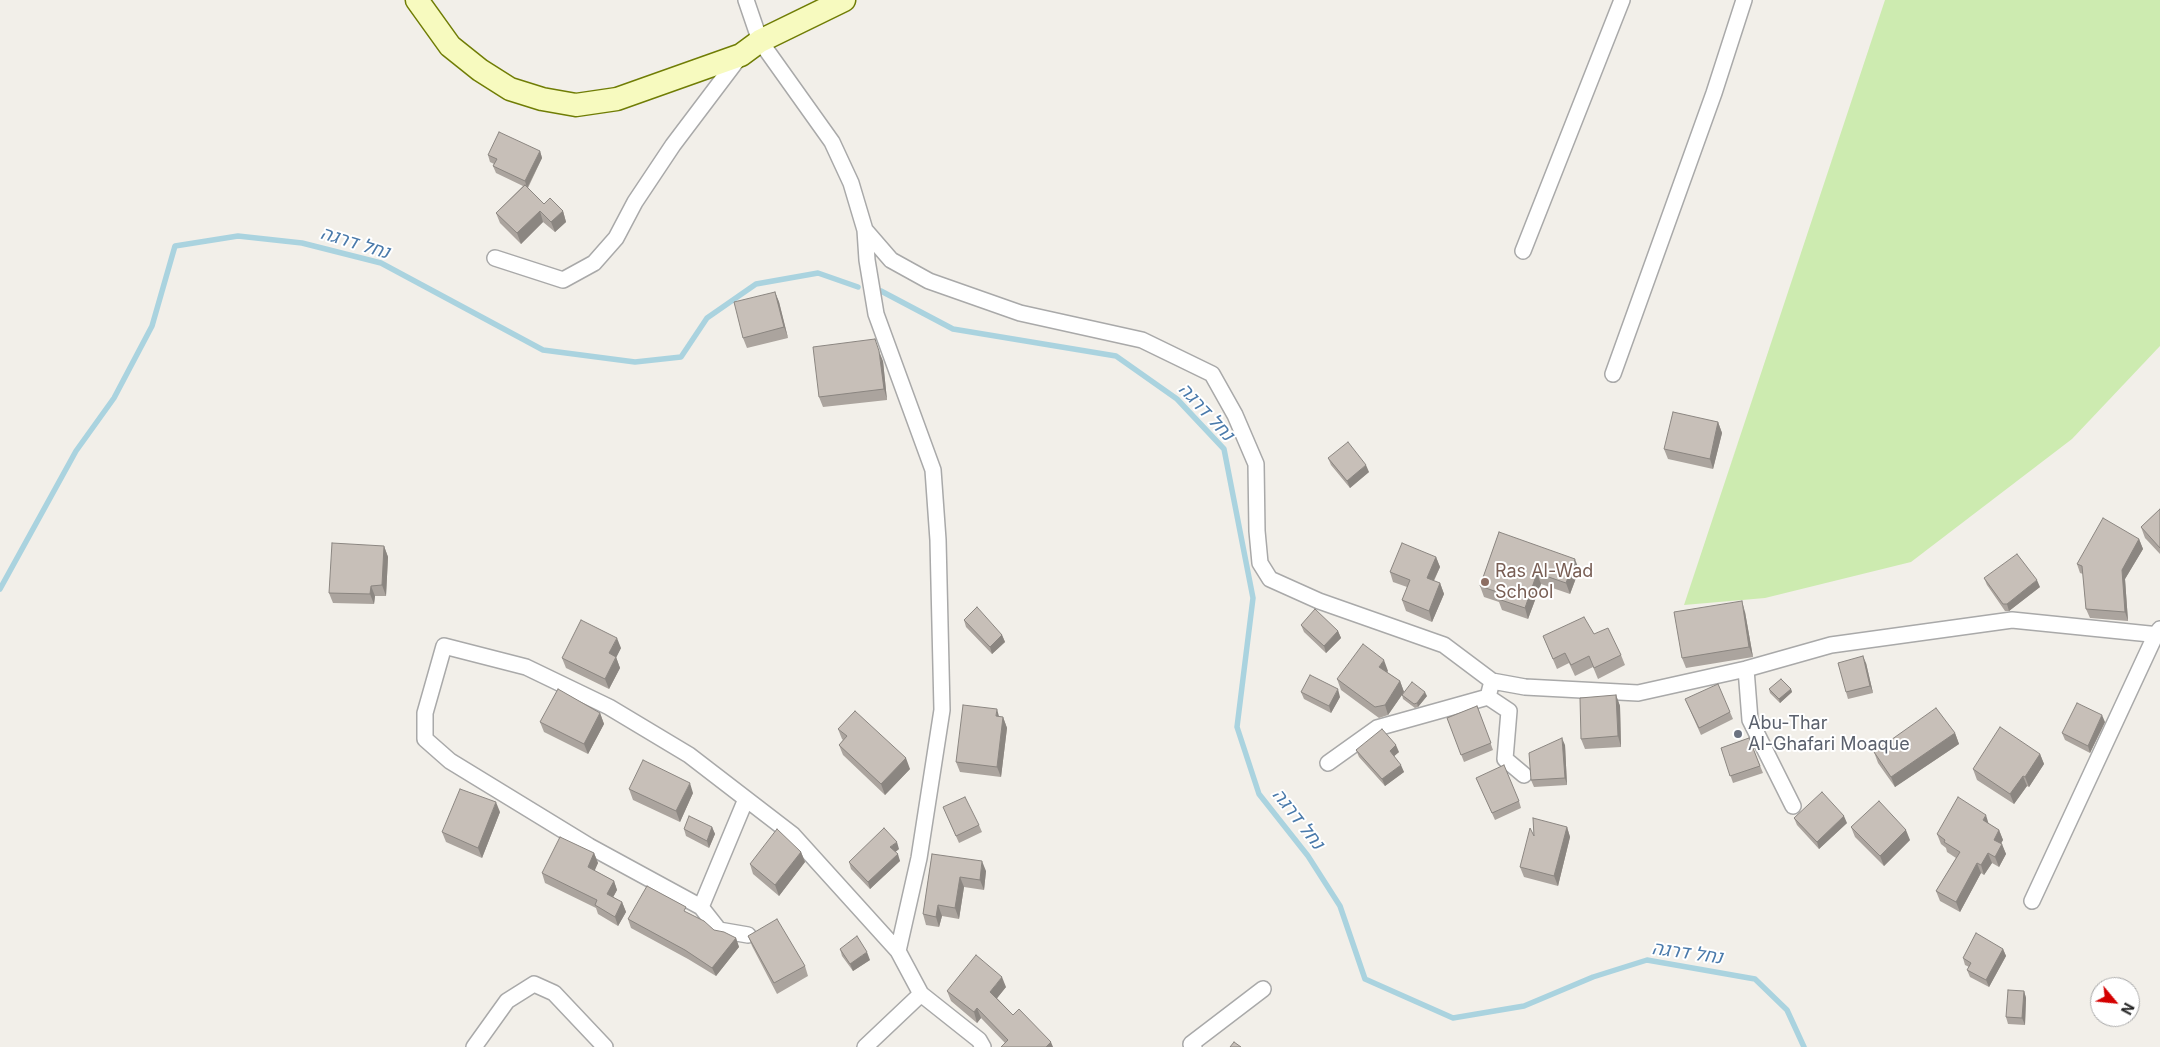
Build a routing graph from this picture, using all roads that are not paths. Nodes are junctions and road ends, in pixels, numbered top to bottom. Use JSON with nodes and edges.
{"nodes":[{"id":1,"x":417,"y":0,"type":"edge"},
{"id":2,"x":746,"y":0,"type":"edge"},
{"id":3,"x":844,"y":0,"type":"edge"},
{"id":4,"x":1622,"y":0,"type":"edge"},
{"id":5,"x":1744,"y":0,"type":"edge"},
{"id":6,"x":760,"y":40,"type":"junction"},
{"id":7,"x":741,"y":55,"type":"junction"},
{"id":8,"x":866,"y":230,"type":"junction"},
{"id":9,"x":1524,"y":251,"type":"dead end"},
{"id":10,"x":495,"y":258,"type":"dead end"},
{"id":11,"x":1613,"y":374,"type":"dead end"},
{"id":12,"x":2159,"y":633,"type":"edge"},
{"id":13,"x":1746,"y":669,"type":"junction"},
{"id":14,"x":1492,"y":680,"type":"junction"},
{"id":15,"x":1488,"y":697,"type":"junction"},
{"id":16,"x":1328,"y":763,"type":"dead end"},
{"id":17,"x":1524,"y":775,"type":"dead end"},
{"id":18,"x":746,"y":799,"type":"junction"},
{"id":19,"x":1792,"y":806,"type":"dead end"},
{"id":20,"x":2032,"y":901,"type":"dead end"},
{"id":21,"x":701,"y":907,"type":"junction"},
{"id":22,"x":748,"y":935,"type":"edge"},
{"id":23,"x":898,"y":951,"type":"junction"},
{"id":24,"x":1263,"y":989,"type":"dead end"},
{"id":25,"x":921,"y":994,"type":"junction"},
{"id":26,"x":474,"y":1047,"type":"edge"},
{"id":27,"x":605,"y":1047,"type":"edge"},
{"id":28,"x":865,"y":1047,"type":"edge"},
{"id":29,"x":984,"y":1047,"type":"edge"},
{"id":30,"x":1194,"y":1047,"type":"edge"}],
"edges":[{"from":1,"to":7,"type":"street"},
{"from":2,"to":6,"type":"street"},
{"from":3,"to":6,"type":"street"},
{"from":4,"to":9,"type":"street"},
{"from":5,"to":11,"type":"street"},
{"from":6,"to":7,"type":"street"},
{"from":6,"to":8,"type":"street"},
{"from":7,"to":10,"type":"street"},
{"from":8,"to":14,"type":"street"},
{"from":8,"to":23,"type":"street"},
{"from":12,"to":13,"type":"street"},
{"from":12,"to":20,"type":"street"},
{"from":13,"to":14,"type":"street"},
{"from":13,"to":19,"type":"street"},
{"from":14,"to":15,"type":"street"},
{"from":15,"to":16,"type":"street"},
{"from":15,"to":17,"type":"street"},
{"from":18,"to":21,"type":"street"},
{"from":18,"to":21,"type":"street"},
{"from":18,"to":23,"type":"street"},
{"from":21,"to":22,"type":"street"},
{"from":23,"to":25,"type":"street"},
{"from":24,"to":30,"type":"street"},
{"from":25,"to":28,"type":"street"},
{"from":25,"to":29,"type":"street"},
{"from":26,"to":27,"type":"street"}]}
